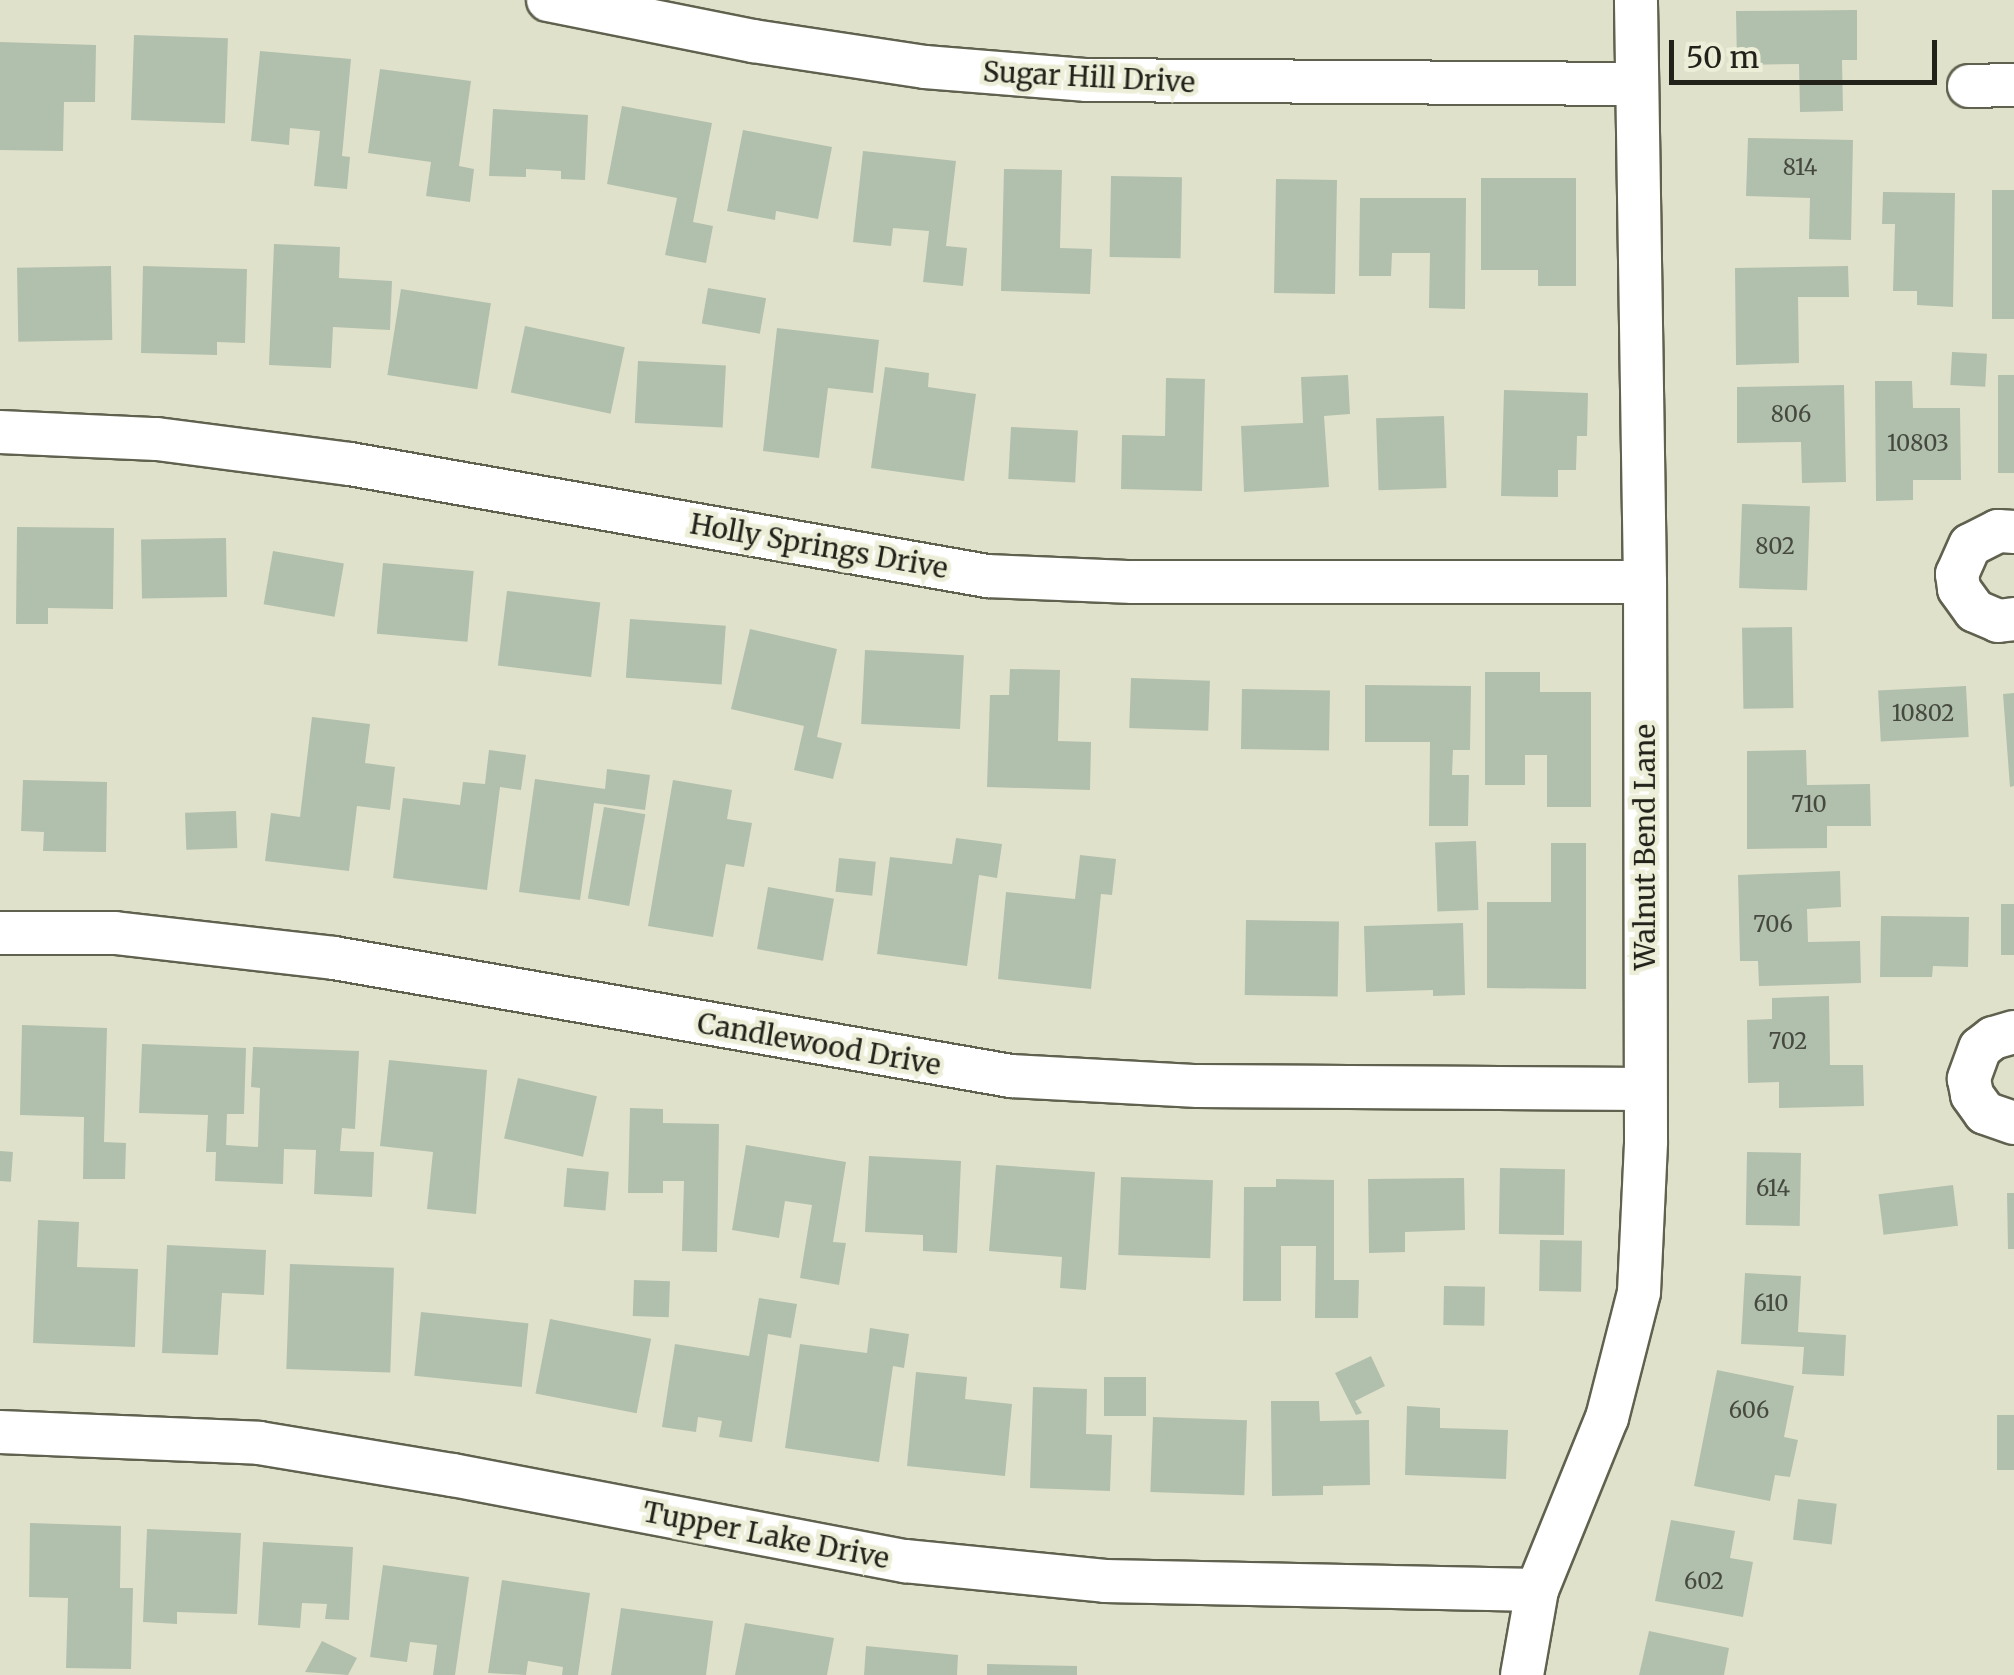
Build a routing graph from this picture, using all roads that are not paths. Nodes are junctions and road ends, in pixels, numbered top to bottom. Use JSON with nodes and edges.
{"nodes":[{"id":1,"x":548,"y":0,"type":"edge"},
{"id":2,"x":1636,"y":0,"type":"edge"},
{"id":3,"x":1636,"y":84,"type":"junction"},
{"id":4,"x":1969,"y":86,"type":"dead end"},
{"id":5,"x":2014,"y":86,"type":"edge"},
{"id":6,"x":0,"y":432,"type":"edge"},
{"id":7,"x":2014,"y":532,"type":"edge"},
{"id":8,"x":1645,"y":582,"type":"junction"},
{"id":9,"x":2014,"y":619,"type":"edge"},
{"id":10,"x":0,"y":933,"type":"edge"},
{"id":11,"x":2014,"y":1032,"type":"edge"},
{"id":12,"x":1645,"y":1089,"type":"junction"},
{"id":13,"x":2014,"y":1123,"type":"edge"},
{"id":14,"x":0,"y":1432,"type":"edge"},
{"id":15,"x":1537,"y":1590,"type":"junction"},
{"id":16,"x":1522,"y":1675,"type":"edge"}],
"edges":[{"from":1,"to":3,"type":"street","name":"Sugar Hill Drive"},
{"from":2,"to":3,"type":"street","name":"Walnut Bend Lane"},
{"from":3,"to":8,"type":"street","name":"Walnut Bend Lane"},
{"from":4,"to":5,"type":"street"},
{"from":6,"to":8,"type":"street","name":"Holly Springs Drive"},
{"from":7,"to":9,"type":"street"},
{"from":8,"to":12,"type":"street","name":"Walnut Bend Lane"},
{"from":10,"to":12,"type":"street","name":"Candlewood Drive"},
{"from":11,"to":13,"type":"street"},
{"from":12,"to":15,"type":"street","name":"Walnut Bend Lane"},
{"from":14,"to":15,"type":"street","name":"Tupper Lake Drive"},
{"from":15,"to":16,"type":"street","name":"Walnut Bend Lane"}]}
